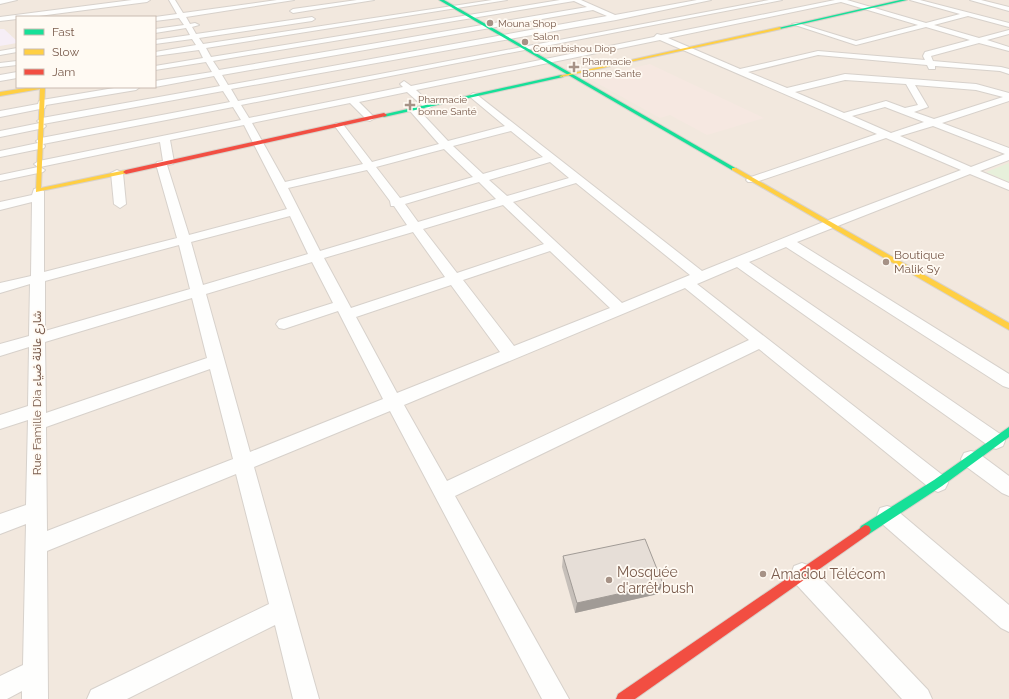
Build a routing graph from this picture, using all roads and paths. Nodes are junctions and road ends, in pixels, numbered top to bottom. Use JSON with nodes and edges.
{"nodes":[{"id":1,"x":14,"y":0,"type":"edge"},
{"id":2,"x":147,"y":0,"type":"edge"},
{"id":3,"x":292,"y":0,"type":"edge"},
{"id":4,"x":305,"y":0,"type":"edge"},
{"id":5,"x":371,"y":0,"type":"edge"},
{"id":6,"x":441,"y":0,"type":"edge"},
{"id":7,"x":504,"y":0,"type":"edge"},
{"id":8,"x":572,"y":0,"type":"edge"},
{"id":9,"x":576,"y":0,"type":"edge"},
{"id":10,"x":779,"y":0,"type":"edge"},
{"id":11,"x":842,"y":0,"type":"edge"},
{"id":12,"x":905,"y":0,"type":"edge"},
{"id":13,"x":913,"y":0,"type":"edge"},
{"id":14,"x":973,"y":0,"type":"edge"},
{"id":15,"x":0,"y":2,"type":"edge"},
{"id":16,"x":710,"y":2,"type":"edge"},
{"id":17,"x":177,"y":3,"type":"edge"},
{"id":18,"x":42,"y":5,"type":"dead end"},
{"id":19,"x":167,"y":7,"type":"dead end"},
{"id":20,"x":1007,"y":7,"type":"edge"},
{"id":21,"x":314,"y":8,"type":"junction"},
{"id":22,"x":455,"y":8,"type":"junction"},
{"id":23,"x":595,"y":8,"type":"junction"},
{"id":24,"x":868,"y":8,"type":"junction"},
{"id":25,"x":732,"y":9,"type":"junction"},
{"id":26,"x":284,"y":12,"type":"dead end"},
{"id":27,"x":566,"y":13,"type":"junction"},
{"id":28,"x":969,"y":14,"type":"junction"},
{"id":29,"x":43,"y":15,"type":"edge"},
{"id":30,"x":180,"y":15,"type":"junction"},
{"id":31,"x":32,"y":16,"type":"edge"},
{"id":32,"x":470,"y":17,"type":"junction"},
{"id":33,"x":614,"y":17,"type":"junction"},
{"id":34,"x":16,"y":18,"type":"edge"},
{"id":35,"x":317,"y":18,"type":"dead end"},
{"id":36,"x":757,"y":18,"type":"junction"},
{"id":37,"x":0,"y":19,"type":"edge"},
{"id":38,"x":156,"y":19,"type":"edge"},
{"id":39,"x":586,"y":22,"type":"junction"},
{"id":40,"x":202,"y":24,"type":"dead end"},
{"id":41,"x":795,"y":24,"type":"junction"},
{"id":42,"x":927,"y":25,"type":"junction"},
{"id":43,"x":1009,"y":25,"type":"edge"},
{"id":44,"x":187,"y":26,"type":"junction"},
{"id":45,"x":335,"y":26,"type":"junction"},
{"id":46,"x":487,"y":27,"type":"junction"},
{"id":47,"x":783,"y":27,"type":"junction"},
{"id":48,"x":637,"y":28,"type":"junction"},
{"id":49,"x":156,"y":31,"type":"edge"},
{"id":50,"x":1009,"y":32,"type":"edge"},
{"id":51,"x":194,"y":36,"type":"junction"},
{"id":52,"x":347,"y":37,"type":"junction"},
{"id":53,"x":659,"y":37,"type":"junction"},
{"id":54,"x":507,"y":38,"type":"junction"},
{"id":55,"x":980,"y":41,"type":"junction"},
{"id":56,"x":156,"y":42,"type":"edge"},
{"id":57,"x":856,"y":45,"type":"junction"},
{"id":58,"x":200,"y":47,"type":"junction"},
{"id":59,"x":525,"y":48,"type":"junction"},
{"id":60,"x":684,"y":48,"type":"junction"},
{"id":61,"x":360,"y":49,"type":"junction"},
{"id":62,"x":873,"y":49,"type":"dead end"},
{"id":63,"x":1009,"y":49,"type":"edge"},
{"id":64,"x":16,"y":50,"type":"edge"},
{"id":65,"x":0,"y":53,"type":"edge"},
{"id":66,"x":156,"y":54,"type":"edge"},
{"id":67,"x":862,"y":57,"type":"junction"},
{"id":68,"x":208,"y":60,"type":"junction"},
{"id":69,"x":544,"y":60,"type":"junction"},
{"id":70,"x":375,"y":61,"type":"junction"},
{"id":71,"x":16,"y":63,"type":"edge"},
{"id":72,"x":930,"y":63,"type":"junction"},
{"id":73,"x":0,"y":65,"type":"edge"},
{"id":74,"x":156,"y":68,"type":"edge"},
{"id":75,"x":1006,"y":69,"type":"edge"},
{"id":76,"x":741,"y":71,"type":"junction"},
{"id":77,"x":216,"y":73,"type":"junction"},
{"id":78,"x":391,"y":73,"type":"junction"},
{"id":79,"x":568,"y":74,"type":"junction"},
{"id":80,"x":16,"y":75,"type":"edge"},
{"id":81,"x":0,"y":78,"type":"edge"},
{"id":82,"x":873,"y":79,"type":"junction"},
{"id":83,"x":909,"y":81,"type":"junction"},
{"id":84,"x":156,"y":84,"type":"edge"},
{"id":85,"x":945,"y":84,"type":"junction"},
{"id":86,"x":36,"y":88,"type":"edge"},
{"id":87,"x":42,"y":88,"type":"edge"},
{"id":88,"x":131,"y":88,"type":"edge"},
{"id":89,"x":225,"y":88,"type":"junction"},
{"id":90,"x":409,"y":88,"type":"junction"},
{"id":91,"x":787,"y":91,"type":"junction"},
{"id":92,"x":0,"y":94,"type":"edge"},
{"id":93,"x":473,"y":96,"type":"junction"},
{"id":94,"x":1009,"y":97,"type":"edge"},
{"id":95,"x":352,"y":100,"type":"junction"},
{"id":96,"x":236,"y":104,"type":"junction"},
{"id":97,"x":42,"y":105,"type":"junction"},
{"id":98,"x":428,"y":106,"type":"junction"},
{"id":99,"x":413,"y":109,"type":"junction"},
{"id":100,"x":906,"y":110,"type":"junction"},
{"id":101,"x":0,"y":114,"type":"edge"},
{"id":102,"x":843,"y":116,"type":"junction"},
{"id":103,"x":370,"y":118,"type":"junction"},
{"id":104,"x":935,"y":121,"type":"junction"},
{"id":105,"x":246,"y":122,"type":"junction"},
{"id":106,"x":42,"y":123,"type":"junction"},
{"id":107,"x":339,"y":125,"type":"junction"},
{"id":108,"x":513,"y":127,"type":"junction"},
{"id":109,"x":0,"y":134,"type":"edge"},
{"id":110,"x":889,"y":135,"type":"junction"},
{"id":111,"x":164,"y":138,"type":"junction"},
{"id":112,"x":259,"y":142,"type":"junction"},
{"id":113,"x":40,"y":144,"type":"junction"},
{"id":114,"x":446,"y":145,"type":"junction"},
{"id":115,"x":1009,"y":152,"type":"edge"},
{"id":116,"x":0,"y":154,"type":"edge"},
{"id":117,"x":1009,"y":156,"type":"edge"},
{"id":118,"x":552,"y":158,"type":"junction"},
{"id":119,"x":165,"y":163,"type":"junction"},
{"id":120,"x":369,"y":166,"type":"junction"},
{"id":121,"x":39,"y":167,"type":"junction"},
{"id":122,"x":972,"y":171,"type":"junction"},
{"id":123,"x":116,"y":173,"type":"junction"},
{"id":124,"x":480,"y":177,"type":"junction"},
{"id":125,"x":0,"y":178,"type":"edge"},
{"id":126,"x":577,"y":179,"type":"junction"},
{"id":127,"x":752,"y":180,"type":"junction"},
{"id":128,"x":283,"y":186,"type":"junction"},
{"id":129,"x":1009,"y":187,"type":"edge"},
{"id":130,"x":38,"y":194,"type":"junction"},
{"id":131,"x":503,"y":199,"type":"junction"},
{"id":132,"x":396,"y":203,"type":"junction"},
{"id":133,"x":120,"y":204,"type":"dead end"},
{"id":134,"x":0,"y":206,"type":"edge"},
{"id":135,"x":294,"y":212,"type":"junction"},
{"id":136,"x":830,"y":224,"type":"junction"},
{"id":137,"x":414,"y":227,"type":"junction"},
{"id":138,"x":184,"y":240,"type":"junction"},
{"id":139,"x":787,"y":242,"type":"junction"},
{"id":140,"x":554,"y":245,"type":"junction"},
{"id":141,"x":316,"y":256,"type":"junction"},
{"id":142,"x":738,"y":261,"type":"junction"},
{"id":143,"x":37,"y":278,"type":"junction"},
{"id":144,"x":454,"y":279,"type":"junction"},
{"id":145,"x":693,"y":280,"type":"junction"},
{"id":146,"x":0,"y":288,"type":"edge"},
{"id":147,"x":197,"y":292,"type":"junction"},
{"id":148,"x":620,"y":309,"type":"junction"},
{"id":149,"x":345,"y":310,"type":"junction"},
{"id":150,"x":284,"y":324,"type":"dead end"},
{"id":151,"x":1009,"y":327,"type":"edge"},
{"id":152,"x":37,"y":339,"type":"junction"},
{"id":153,"x":758,"y":342,"type":"junction"},
{"id":154,"x":0,"y":350,"type":"edge"},
{"id":155,"x":510,"y":354,"type":"junction"},
{"id":156,"x":216,"y":361,"type":"junction"},
{"id":157,"x":1009,"y":382,"type":"edge"},
{"id":158,"x":393,"y":401,"type":"junction"},
{"id":159,"x":37,"y":417,"type":"junction"},
{"id":160,"x":0,"y":422,"type":"edge"},
{"id":161,"x":1003,"y":436,"type":"edge"},
{"id":162,"x":971,"y":459,"type":"junction"},
{"id":163,"x":243,"y":463,"type":"junction"},
{"id":164,"x":938,"y":483,"type":"junction"},
{"id":165,"x":1009,"y":487,"type":"edge"},
{"id":166,"x":443,"y":492,"type":"junction"},
{"id":167,"x":36,"y":511,"type":"junction"},
{"id":168,"x":887,"y":515,"type":"junction"},
{"id":169,"x":0,"y":524,"type":"edge"},
{"id":170,"x":36,"y":545,"type":"junction"},
{"id":171,"x":802,"y":574,"type":"junction"},
{"id":172,"x":283,"y":609,"type":"junction"},
{"id":173,"x":1009,"y":620,"type":"edge"},
{"id":174,"x":35,"y":672,"type":"junction"},
{"id":175,"x":0,"y":689,"type":"edge"},
{"id":176,"x":35,"y":699,"type":"edge"},
{"id":177,"x":100,"y":699,"type":"edge"},
{"id":178,"x":306,"y":699,"type":"edge"},
{"id":179,"x":556,"y":699,"type":"edge"},
{"id":180,"x":623,"y":699,"type":"edge"},
{"id":181,"x":919,"y":699,"type":"edge"}],
"edges":[{"from":1,"to":15,"type":"street"},
{"from":2,"to":29,"type":"street"},
{"from":3,"to":30,"type":"street"},
{"from":4,"to":21,"type":"street"},
{"from":5,"to":21,"type":"street"},
{"from":6,"to":22,"type":"street"},
{"from":7,"to":22,"type":"street"},
{"from":8,"to":32,"type":"street"},
{"from":9,"to":23,"type":"street"},
{"from":10,"to":25,"type":"street"},
{"from":11,"to":24,"type":"street"},
{"from":11,"to":36,"type":"street"},
{"from":12,"to":24,"type":"street"},
{"from":13,"to":28,"type":"street"},
{"from":14,"to":20,"type":"street"},
{"from":16,"to":25,"type":"street"},
{"from":16,"to":33,"type":"street"},
{"from":17,"to":19,"type":"street"},
{"from":17,"to":30,"type":"street"},
{"from":18,"to":29,"type":"street"},
{"from":21,"to":26,"type":"street"},
{"from":21,"to":45,"type":"street"},
{"from":22,"to":32,"type":"street"},
{"from":22,"to":45,"type":"street"},
{"from":23,"to":27,"type":"street"},
{"from":23,"to":33,"type":"street"},
{"from":24,"to":41,"type":"street"},
{"from":24,"to":42,"type":"street"},
{"from":25,"to":36,"type":"street"},
{"from":25,"to":48,"type":"street"},
{"from":27,"to":39,"type":"street"},
{"from":27,"to":46,"type":"street"},
{"from":28,"to":42,"type":"street"},
{"from":28,"to":43,"type":"street"},
{"from":29,"to":31,"type":"street"},
{"from":30,"to":38,"type":"street"},
{"from":30,"to":44,"type":"street"},
{"from":32,"to":46,"type":"street"},
{"from":32,"to":52,"type":"street"},
{"from":33,"to":39,"type":"street"},
{"from":33,"to":48,"type":"street"},
{"from":34,"to":37,"type":"street"},
{"from":35,"to":51,"type":"street"},
{"from":36,"to":47,"type":"street"},
{"from":36,"to":53,"type":"street"},
{"from":39,"to":54,"type":"street"},
{"from":40,"to":44,"type":"street"},
{"from":41,"to":47,"type":"street"},
{"from":41,"to":57,"type":"street"},
{"from":42,"to":55,"type":"street"},
{"from":42,"to":57,"type":"street"},
{"from":44,"to":49,"type":"street"},
{"from":44,"to":51,"type":"street"},
{"from":45,"to":52,"type":"street"},
{"from":45,"to":58,"type":"street"},
{"from":46,"to":54,"type":"street"},
{"from":46,"to":61,"type":"street"},
{"from":47,"to":60,"type":"street"},
{"from":48,"to":53,"type":"street"},
{"from":48,"to":59,"type":"street"},
{"from":50,"to":55,"type":"street"},
{"from":51,"to":56,"type":"street"},
{"from":51,"to":58,"type":"street"},
{"from":52,"to":61,"type":"street"},
{"from":52,"to":68,"type":"street"},
{"from":53,"to":60,"type":"street"},
{"from":53,"to":69,"type":"street"},
{"from":54,"to":59,"type":"street"},
{"from":54,"to":70,"type":"street"},
{"from":55,"to":63,"type":"street"},
{"from":55,"to":72,"type":"street"},
{"from":57,"to":62,"type":"street"},
{"from":57,"to":67,"type":"street"},
{"from":58,"to":66,"type":"street"},
{"from":58,"to":68,"type":"street"},
{"from":59,"to":69,"type":"street"},
{"from":59,"to":78,"type":"street"},
{"from":60,"to":76,"type":"street"},
{"from":60,"to":79,"type":"street"},
{"from":61,"to":70,"type":"street"},
{"from":61,"to":77,"type":"street"},
{"from":64,"to":65,"type":"street"},
{"from":67,"to":72,"type":"street"},
{"from":67,"to":76,"type":"street"},
{"from":67,"to":82,"type":"street"},
{"from":68,"to":74,"type":"street"},
{"from":68,"to":77,"type":"street"},
{"from":69,"to":79,"type":"street"},
{"from":69,"to":90,"type":"street"},
{"from":70,"to":78,"type":"street"},
{"from":70,"to":89,"type":"street"},
{"from":71,"to":73,"type":"street"},
{"from":72,"to":75,"type":"street"},
{"from":72,"to":85,"type":"street"},
{"from":76,"to":91,"type":"street"},
{"from":77,"to":84,"type":"street"},
{"from":77,"to":89,"type":"street"},
{"from":78,"to":90,"type":"street"},
{"from":78,"to":96,"type":"street"},
{"from":79,"to":93,"type":"street"},
{"from":79,"to":127,"type":"street"},
{"from":80,"to":81,"type":"street"},
{"from":82,"to":83,"type":"street"},
{"from":82,"to":91,"type":"street"},
{"from":83,"to":85,"type":"street"},
{"from":83,"to":100,"type":"street"},
{"from":85,"to":94,"type":"street"},
{"from":86,"to":92,"type":"street"},
{"from":87,"to":97,"type":"street","name":"Rue Famille Dia شارع عائلة ضياء"},
{"from":88,"to":97,"type":"street"},
{"from":89,"to":96,"type":"street"},
{"from":89,"to":106,"type":"street"},
{"from":90,"to":95,"type":"street"},
{"from":90,"to":98,"type":"street"},
{"from":91,"to":102,"type":"street"},
{"from":93,"to":98,"type":"street"},
{"from":93,"to":108,"type":"street"},
{"from":94,"to":104,"type":"street"},
{"from":95,"to":103,"type":"street"},
{"from":95,"to":105,"type":"street"},
{"from":96,"to":105,"type":"street"},
{"from":96,"to":113,"type":"street"},
{"from":97,"to":101,"type":"street"},
{"from":97,"to":106,"type":"street","name":"Rue Famille Dia شارع عائلة ضياء"},
{"from":98,"to":99,"type":"street"},
{"from":99,"to":103,"type":"street"},
{"from":99,"to":114,"type":"street"},
{"from":100,"to":102,"type":"street"},
{"from":100,"to":104,"type":"street"},
{"from":102,"to":110,"type":"street"},
{"from":103,"to":107,"type":"street"},
{"from":104,"to":110,"type":"street"},
{"from":104,"to":115,"type":"street"},
{"from":105,"to":111,"type":"street"},
{"from":105,"to":112,"type":"street"},
{"from":106,"to":109,"type":"street"},
{"from":106,"to":113,"type":"street","name":"Rue Famille Dia شارع عائلة ضياء"},
{"from":107,"to":112,"type":"street"},
{"from":107,"to":120,"type":"street"},
{"from":108,"to":114,"type":"street"},
{"from":108,"to":118,"type":"street"},
{"from":110,"to":122,"type":"street"},
{"from":110,"to":127,"type":"street"},
{"from":111,"to":119,"type":"street"},
{"from":111,"to":121,"type":"street"},
{"from":112,"to":119,"type":"street"},
{"from":112,"to":128,"type":"street"},
{"from":113,"to":116,"type":"street"},
{"from":113,"to":121,"type":"street","name":"Rue Famille Dia شارع عائلة ضياء"},
{"from":114,"to":120,"type":"street"},
{"from":114,"to":124,"type":"street"},
{"from":117,"to":122,"type":"street"},
{"from":118,"to":124,"type":"street"},
{"from":118,"to":126,"type":"street"},
{"from":119,"to":123,"type":"street"},
{"from":119,"to":138,"type":"street"},
{"from":120,"to":128,"type":"street"},
{"from":120,"to":132,"type":"street"},
{"from":121,"to":125,"type":"street"},
{"from":121,"to":130,"type":"street","name":"Rue Famille Dia شارع عائلة ضياء"},
{"from":122,"to":129,"type":"street"},
{"from":122,"to":136,"type":"street"},
{"from":123,"to":130,"type":"street"},
{"from":123,"to":133,"type":"street"},
{"from":124,"to":131,"type":"street"},
{"from":124,"to":132,"type":"street"},
{"from":126,"to":131,"type":"street"},
{"from":126,"to":145,"type":"street"},
{"from":127,"to":136,"type":"street"},
{"from":128,"to":135,"type":"street"},
{"from":130,"to":134,"type":"street"},
{"from":130,"to":143,"type":"street","name":"Rue Famille Dia شارع عائلة ضياء"},
{"from":131,"to":137,"type":"street"},
{"from":131,"to":140,"type":"street"},
{"from":132,"to":137,"type":"street"},
{"from":135,"to":138,"type":"street"},
{"from":135,"to":141,"type":"street"},
{"from":136,"to":139,"type":"street"},
{"from":136,"to":151,"type":"street"},
{"from":137,"to":141,"type":"street"},
{"from":137,"to":144,"type":"street"},
{"from":138,"to":143,"type":"street"},
{"from":138,"to":147,"type":"street"},
{"from":139,"to":142,"type":"street"},
{"from":139,"to":157,"type":"street"},
{"from":140,"to":144,"type":"street"},
{"from":140,"to":148,"type":"street"},
{"from":141,"to":147,"type":"street"},
{"from":141,"to":149,"type":"street"},
{"from":142,"to":145,"type":"street"},
{"from":142,"to":161,"type":"street"},
{"from":143,"to":146,"type":"street"},
{"from":143,"to":152,"type":"street","name":"Rue Famille Dia شارع عائلة ضياء"},
{"from":144,"to":149,"type":"street"},
{"from":144,"to":155,"type":"street"},
{"from":145,"to":148,"type":"street"},
{"from":145,"to":153,"type":"street"},
{"from":147,"to":152,"type":"street"},
{"from":147,"to":156,"type":"street"},
{"from":148,"to":155,"type":"street"},
{"from":149,"to":150,"type":"street"},
{"from":149,"to":158,"type":"street"},
{"from":152,"to":154,"type":"street"},
{"from":152,"to":159,"type":"street","name":"Rue Famille Dia شارع عائلة ضياء"},
{"from":153,"to":164,"type":"street"},
{"from":153,"to":166,"type":"street"},
{"from":155,"to":158,"type":"street"},
{"from":156,"to":159,"type":"street"},
{"from":156,"to":163,"type":"street"},
{"from":158,"to":163,"type":"street"},
{"from":158,"to":166,"type":"street"},
{"from":159,"to":160,"type":"street"},
{"from":159,"to":167,"type":"street","name":"Rue Famille Dia شارع عائلة ضياء"},
{"from":161,"to":162,"type":"street"},
{"from":162,"to":164,"type":"street"},
{"from":162,"to":165,"type":"street"},
{"from":163,"to":170,"type":"street"},
{"from":163,"to":172,"type":"street"},
{"from":164,"to":168,"type":"street"},
{"from":166,"to":179,"type":"street"},
{"from":167,"to":169,"type":"street"},
{"from":167,"to":170,"type":"street","name":"Rue Famille Dia شارع عائلة ضياء"},
{"from":168,"to":171,"type":"street"},
{"from":168,"to":173,"type":"street"},
{"from":170,"to":174,"type":"street","name":"Rue Famille Dia شارع عائلة ضياء"},
{"from":171,"to":180,"type":"street"},
{"from":171,"to":181,"type":"street"},
{"from":172,"to":177,"type":"street"},
{"from":172,"to":178,"type":"street"},
{"from":174,"to":175,"type":"street"},
{"from":174,"to":176,"type":"street","name":"Rue Famille Dia شارع عائلة ضياء"}]}
